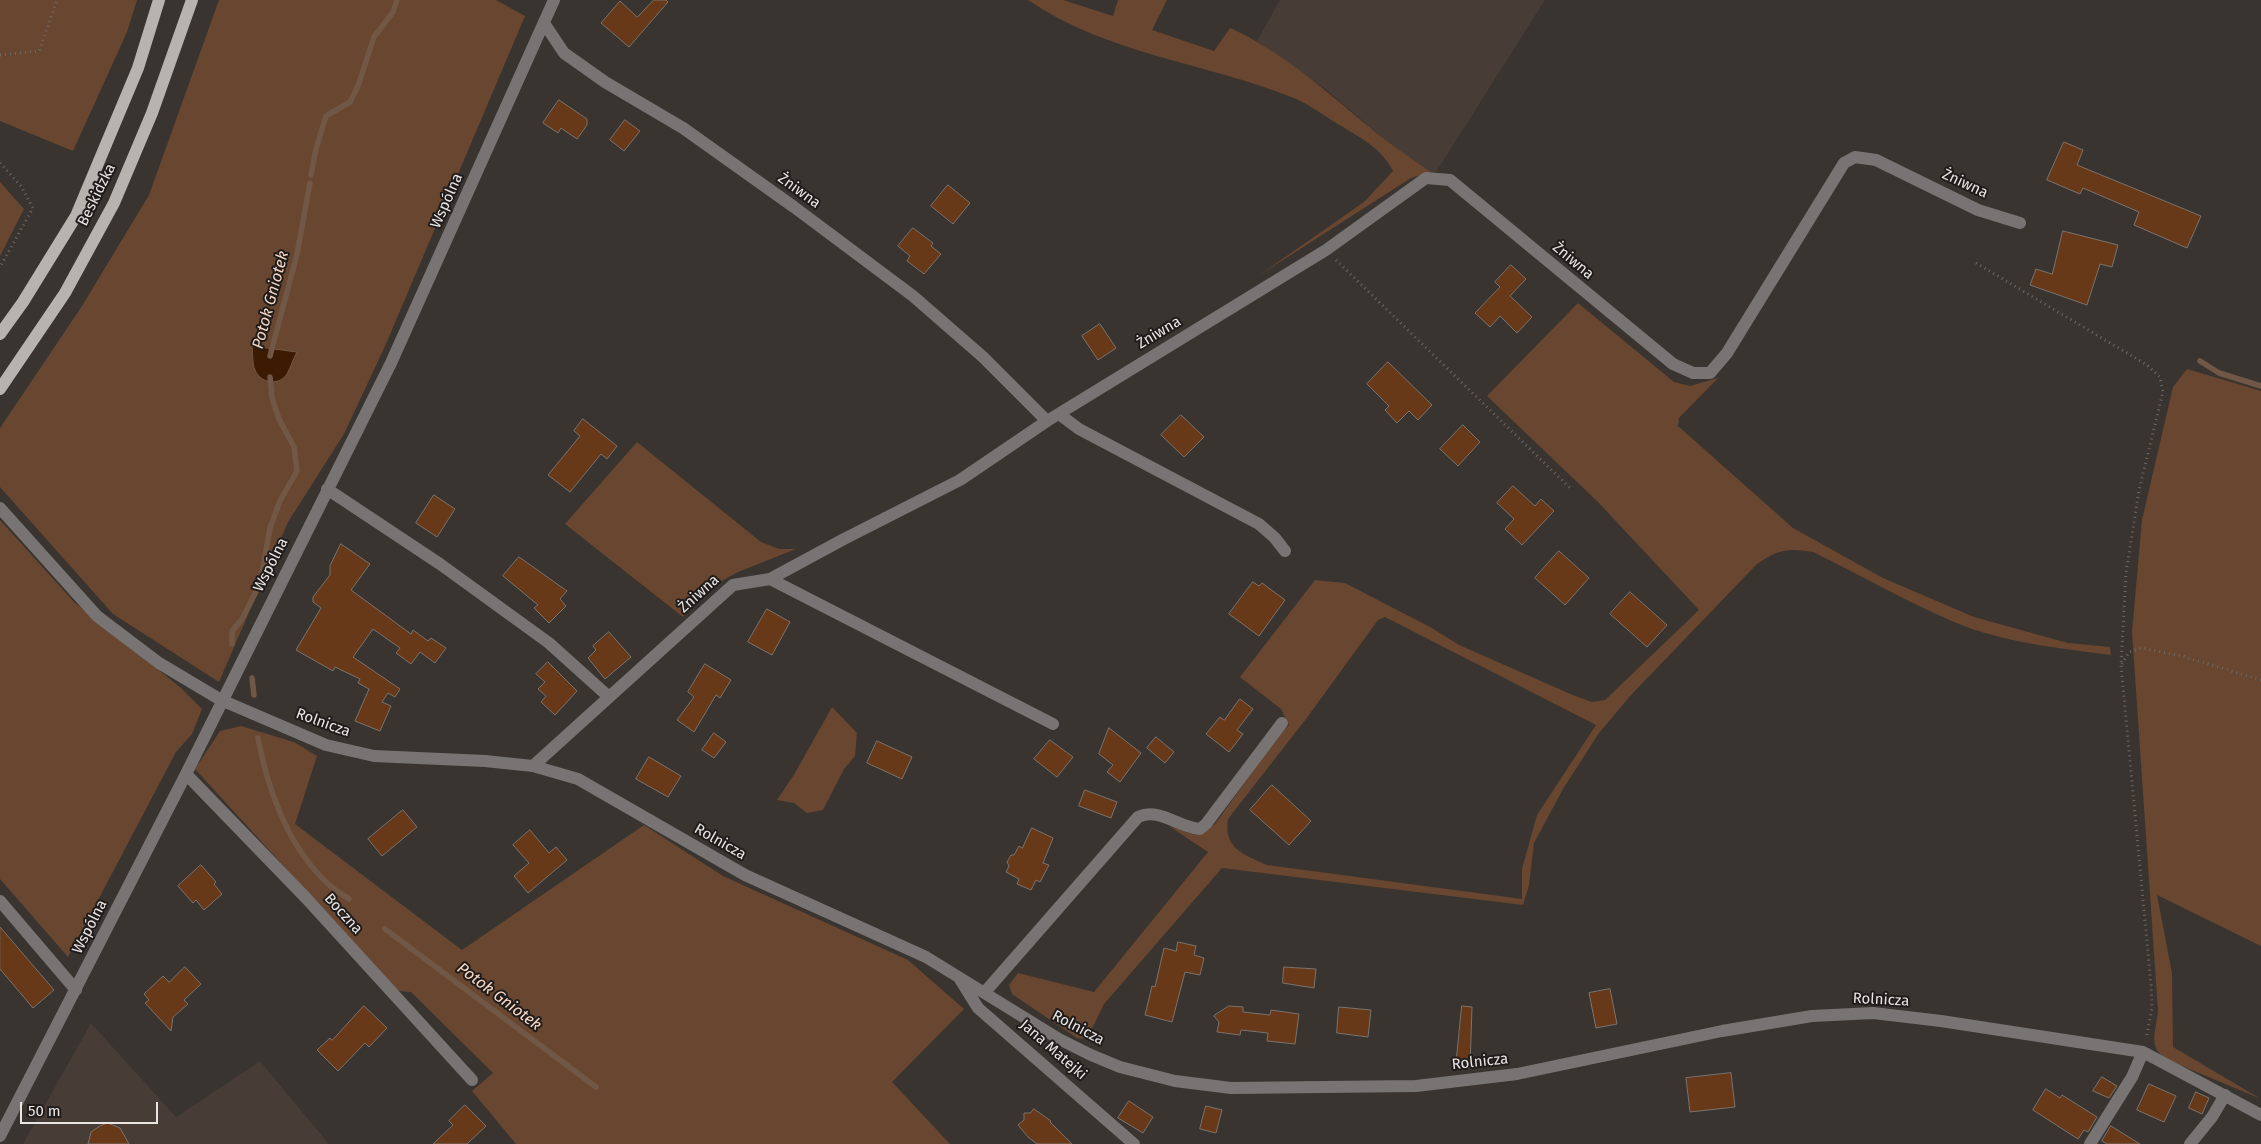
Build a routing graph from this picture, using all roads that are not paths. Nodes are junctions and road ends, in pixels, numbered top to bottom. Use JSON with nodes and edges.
{"nodes":[{"id":1,"x":159,"y":0,"type":"edge"},
{"id":2,"x":192,"y":0,"type":"edge"},
{"id":3,"x":554,"y":0,"type":"edge"},
{"id":4,"x":544,"y":23,"type":"junction"},
{"id":5,"x":2020,"y":223,"type":"dead end"},
{"id":6,"x":0,"y":334,"type":"edge"},
{"id":7,"x":0,"y":389,"type":"edge"},
{"id":8,"x":1059,"y":414,"type":"junction"},
{"id":9,"x":1047,"y":421,"type":"junction"},
{"id":10,"x":328,"y":488,"type":"junction"},
{"id":11,"x":0,"y":508,"type":"edge"},
{"id":12,"x":1285,"y":551,"type":"dead end"},
{"id":13,"x":770,"y":579,"type":"junction"},
{"id":14,"x":609,"y":697,"type":"junction"},
{"id":15,"x":221,"y":700,"type":"junction"},
{"id":16,"x":1282,"y":723,"type":"dead end"},
{"id":17,"x":1053,"y":724,"type":"dead end"},
{"id":18,"x":533,"y":766,"type":"junction"},
{"id":19,"x":186,"y":774,"type":"junction"},
{"id":20,"x":0,"y":901,"type":"edge"},
{"id":21,"x":958,"y":975,"type":"junction"},
{"id":22,"x":76,"y":990,"type":"junction"},
{"id":23,"x":985,"y":992,"type":"junction"},
{"id":24,"x":2143,"y":1052,"type":"junction"},
{"id":25,"x":472,"y":1080,"type":"dead end"},
{"id":26,"x":2225,"y":1095,"type":"junction"},
{"id":27,"x":2261,"y":1116,"type":"edge"},
{"id":28,"x":0,"y":1136,"type":"edge"},
{"id":29,"x":1134,"y":1144,"type":"edge"},
{"id":30,"x":2090,"y":1144,"type":"edge"},
{"id":31,"x":2190,"y":1144,"type":"edge"}],
"edges":[{"from":1,"to":6,"type":"main road","name":"Beskidzka"},
{"from":2,"to":7,"type":"main road","name":"Beskidzka"},
{"from":3,"to":4,"type":"street","name":"Wspólna"},
{"from":4,"to":9,"type":"street","name":"Żniwna"},
{"from":4,"to":10,"type":"street","name":"Wspólna"},
{"from":5,"to":8,"type":"street","name":"Żniwna"},
{"from":8,"to":9,"type":"street","name":"Żniwna"},
{"from":8,"to":12,"type":"street"},
{"from":9,"to":13,"type":"street","name":"Żniwna"},
{"from":10,"to":14,"type":"street"},
{"from":10,"to":15,"type":"street","name":"Wspólna"},
{"from":11,"to":15,"type":"street","name":"Rolnicza"},
{"from":13,"to":14,"type":"street","name":"Żniwna"},
{"from":13,"to":17,"type":"street"},
{"from":14,"to":18,"type":"street","name":"Żniwna"},
{"from":15,"to":18,"type":"street","name":"Rolnicza"},
{"from":15,"to":19,"type":"street","name":"Wspólna"},
{"from":16,"to":23,"type":"street"},
{"from":18,"to":21,"type":"street","name":"Rolnicza"},
{"from":19,"to":22,"type":"street","name":"Wspólna"},
{"from":19,"to":25,"type":"street","name":"Boczna"},
{"from":20,"to":22,"type":"street"},
{"from":21,"to":23,"type":"street","name":"Rolnicza"},
{"from":21,"to":29,"type":"street","name":"Jana Matejki"},
{"from":22,"to":28,"type":"street","name":"Wspólna"},
{"from":23,"to":24,"type":"street","name":"Rolnicza"},
{"from":24,"to":26,"type":"street","name":"Rolnicza"},
{"from":24,"to":30,"type":"street"},
{"from":26,"to":27,"type":"street","name":"Rolnicza"},
{"from":26,"to":31,"type":"street"}]}
